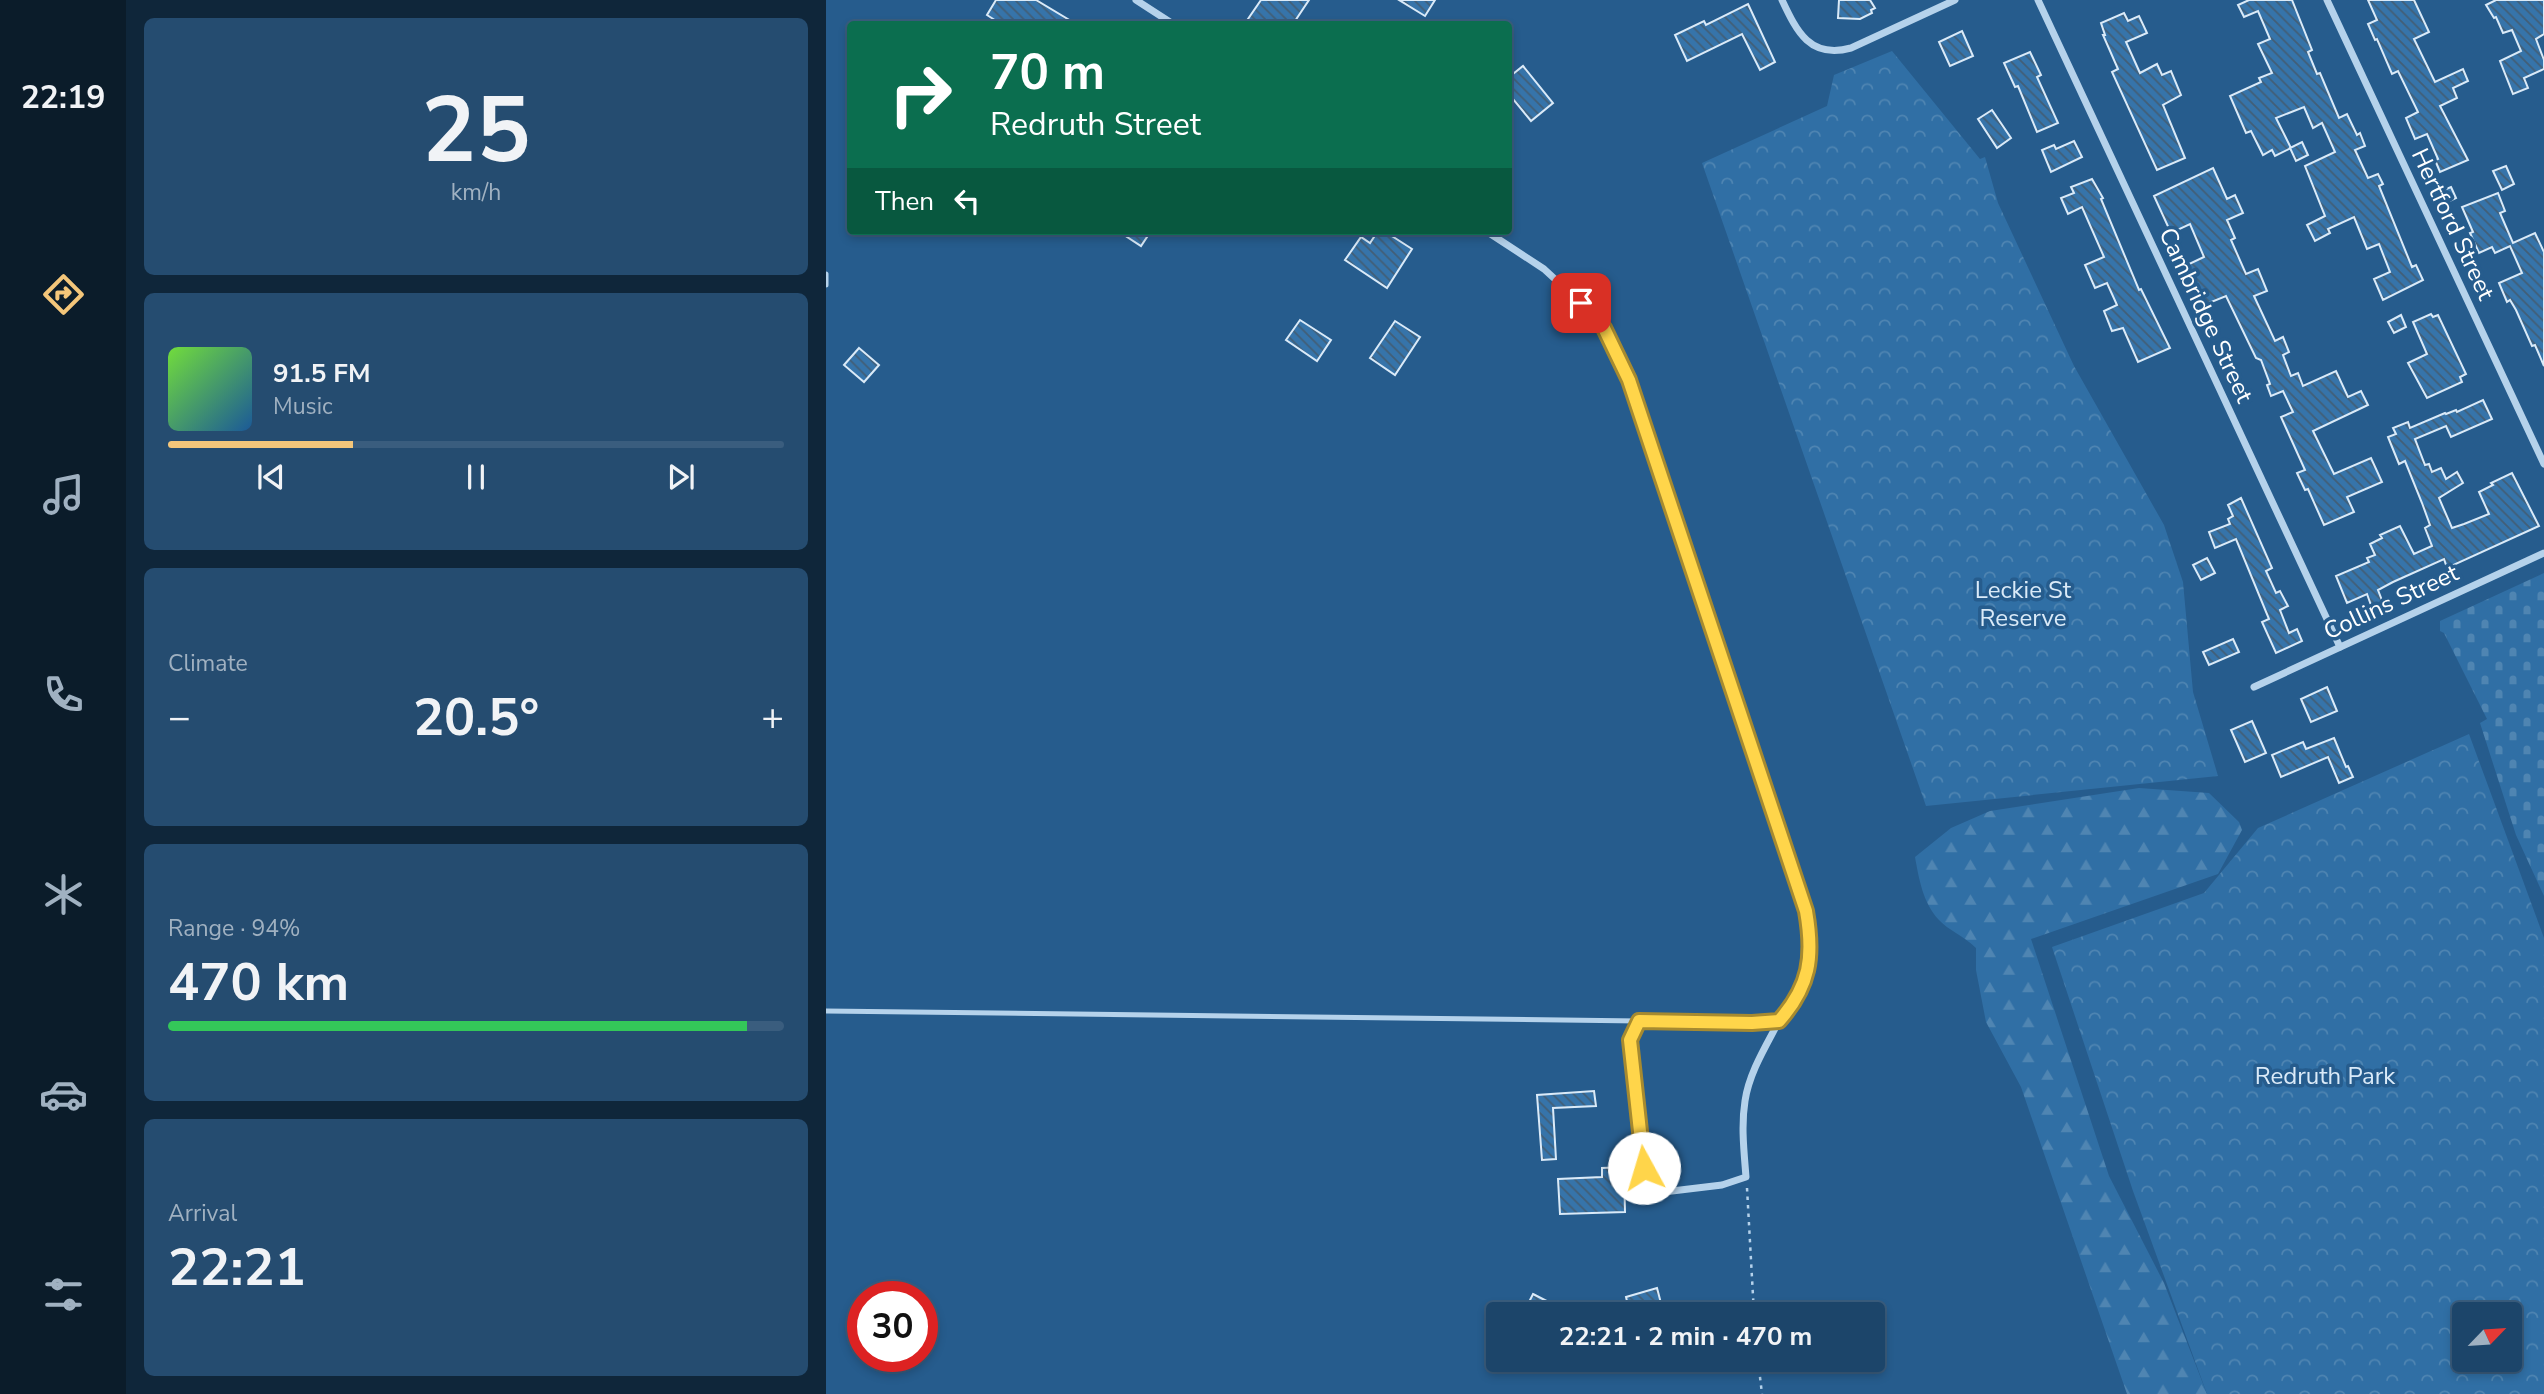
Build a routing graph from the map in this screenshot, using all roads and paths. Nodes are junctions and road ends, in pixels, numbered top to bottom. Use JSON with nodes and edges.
{"nodes":[{"id":1,"x":1136,"y":0,"type":"edge"},
{"id":2,"x":1782,"y":0,"type":"edge"},
{"id":3,"x":1955,"y":0,"type":"edge"},
{"id":4,"x":2038,"y":0,"type":"edge"},
{"id":5,"x":2327,"y":0,"type":"edge"},
{"id":6,"x":1168,"y":21,"type":"edge"},
{"id":7,"x":1492,"y":235,"type":"edge"},
{"id":8,"x":826,"y":274,"type":"edge"},
{"id":9,"x":826,"y":285,"type":"edge"},
{"id":10,"x":2544,"y":464,"type":"edge"},
{"id":11,"x":2544,"y":553,"type":"edge"},
{"id":12,"x":2340,"y":647,"type":"junction"},
{"id":13,"x":2254,"y":687,"type":"dead end"},
{"id":14,"x":826,"y":1011,"type":"edge"},
{"id":15,"x":1639,"y":1021,"type":"junction"},
{"id":16,"x":1779,"y":1021,"type":"junction"},
{"id":17,"x":1746,"y":1177,"type":"junction"},
{"id":18,"x":1753,"y":1302,"type":"edge"},
{"id":19,"x":1759,"y":1372,"type":"edge"},
{"id":20,"x":1762,"y":1394,"type":"edge"}],
"edges":[{"from":1,"to":6,"type":"street"},
{"from":2,"to":3,"type":"street"},
{"from":4,"to":12,"type":"street","name":"Cambridge Street"},
{"from":5,"to":10,"type":"street","name":"Hertford Street"},
{"from":7,"to":16,"type":"street"},
{"from":8,"to":9,"type":"lane"},
{"from":11,"to":12,"type":"street","name":"Collins Street"},
{"from":12,"to":13,"type":"street","name":"Collins Street"},
{"from":14,"to":15,"type":"lane"},
{"from":15,"to":16,"type":"street"},
{"from":15,"to":17,"type":"street"},
{"from":16,"to":17,"type":"street"},
{"from":17,"to":18,"type":"path"},
{"from":19,"to":20,"type":"path"}]}
